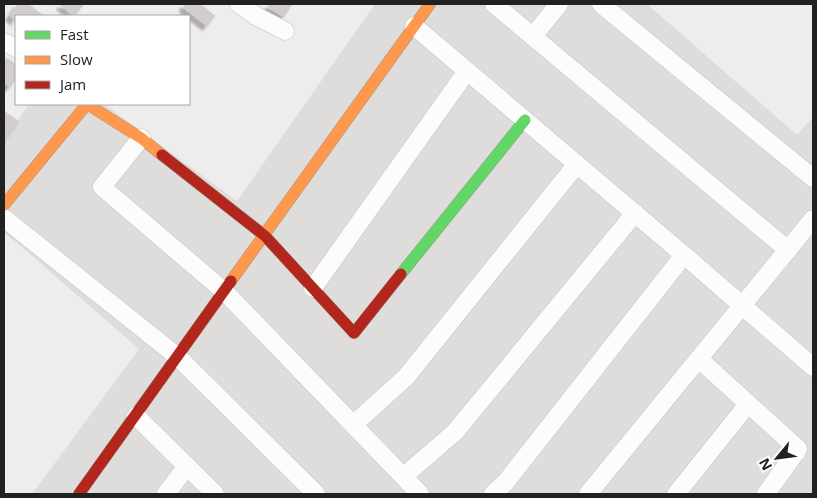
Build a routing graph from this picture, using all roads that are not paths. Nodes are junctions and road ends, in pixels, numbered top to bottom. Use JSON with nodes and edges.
{"nodes":[{"id":1,"x":239,"y":4,"type":"edge"},
{"id":2,"x":430,"y":4,"type":"edge"},
{"id":3,"x":494,"y":4,"type":"edge"},
{"id":4,"x":559,"y":4,"type":"edge"},
{"id":5,"x":601,"y":4,"type":"edge"},
{"id":6,"x":414,"y":26,"type":"junction"},
{"id":7,"x":285,"y":31,"type":"dead end"},
{"id":8,"x":533,"y":36,"type":"junction"},
{"id":9,"x":467,"y":71,"type":"junction"},
{"id":10,"x":86,"y":105,"type":"edge"},
{"id":11,"x":89,"y":105,"type":"edge"},
{"id":12,"x":525,"y":120,"type":"junction"},
{"id":13,"x":141,"y":138,"type":"junction"},
{"id":14,"x":577,"y":164,"type":"junction"},
{"id":15,"x":813,"y":178,"type":"edge"},
{"id":16,"x":4,"y":205,"type":"edge"},
{"id":17,"x":634,"y":213,"type":"junction"},
{"id":18,"x":4,"y":218,"type":"edge"},
{"id":19,"x":813,"y":219,"type":"edge"},
{"id":20,"x":265,"y":236,"type":"junction"},
{"id":21,"x":788,"y":250,"type":"junction"},
{"id":22,"x":684,"y":254,"type":"junction"},
{"id":23,"x":313,"y":288,"type":"junction"},
{"id":24,"x":225,"y":292,"type":"junction"},
{"id":25,"x":742,"y":306,"type":"junction"},
{"id":26,"x":178,"y":358,"type":"junction"},
{"id":27,"x":698,"y":359,"type":"junction"},
{"id":28,"x":813,"y":368,"type":"edge"},
{"id":29,"x":748,"y":404,"type":"junction"},
{"id":30,"x":136,"y":416,"type":"junction"},
{"id":31,"x":354,"y":424,"type":"junction"},
{"id":32,"x":187,"y":466,"type":"junction"},
{"id":33,"x":404,"y":476,"type":"junction"},
{"id":34,"x":80,"y":494,"type":"edge"},
{"id":35,"x":166,"y":494,"type":"edge"},
{"id":36,"x":215,"y":494,"type":"edge"},
{"id":37,"x":316,"y":494,"type":"edge"},
{"id":38,"x":420,"y":494,"type":"edge"},
{"id":39,"x":493,"y":494,"type":"edge"},
{"id":40,"x":588,"y":494,"type":"edge"},
{"id":41,"x":676,"y":494,"type":"edge"},
{"id":42,"x":766,"y":494,"type":"edge"}],
"edges":[{"from":1,"to":7,"type":"street"},
{"from":2,"to":6,"type":"street"},
{"from":3,"to":8,"type":"street"},
{"from":4,"to":8,"type":"street"},
{"from":5,"to":15,"type":"street"},
{"from":6,"to":9,"type":"street"},
{"from":6,"to":20,"type":"street"},
{"from":8,"to":21,"type":"street"},
{"from":9,"to":12,"type":"street"},
{"from":9,"to":23,"type":"street"},
{"from":10,"to":16,"type":"street"},
{"from":11,"to":13,"type":"street"},
{"from":12,"to":14,"type":"street"},
{"from":12,"to":23,"type":"street"},
{"from":13,"to":20,"type":"street"},
{"from":13,"to":24,"type":"street"},
{"from":14,"to":17,"type":"street"},
{"from":14,"to":31,"type":"street"},
{"from":17,"to":22,"type":"street"},
{"from":17,"to":33,"type":"street"},
{"from":18,"to":26,"type":"street"},
{"from":19,"to":21,"type":"street"},
{"from":20,"to":23,"type":"street"},
{"from":20,"to":24,"type":"street"},
{"from":21,"to":25,"type":"street"},
{"from":22,"to":25,"type":"street"},
{"from":22,"to":39,"type":"street"},
{"from":24,"to":26,"type":"street"},
{"from":24,"to":31,"type":"street"},
{"from":25,"to":27,"type":"street"},
{"from":25,"to":28,"type":"street"},
{"from":26,"to":30,"type":"street"},
{"from":26,"to":37,"type":"street"},
{"from":27,"to":29,"type":"street"},
{"from":27,"to":40,"type":"street"},
{"from":29,"to":41,"type":"street"},
{"from":29,"to":42,"type":"street"},
{"from":30,"to":32,"type":"street"},
{"from":30,"to":34,"type":"street"},
{"from":31,"to":33,"type":"street"},
{"from":32,"to":35,"type":"street"},
{"from":32,"to":36,"type":"street"},
{"from":33,"to":38,"type":"street"}]}
